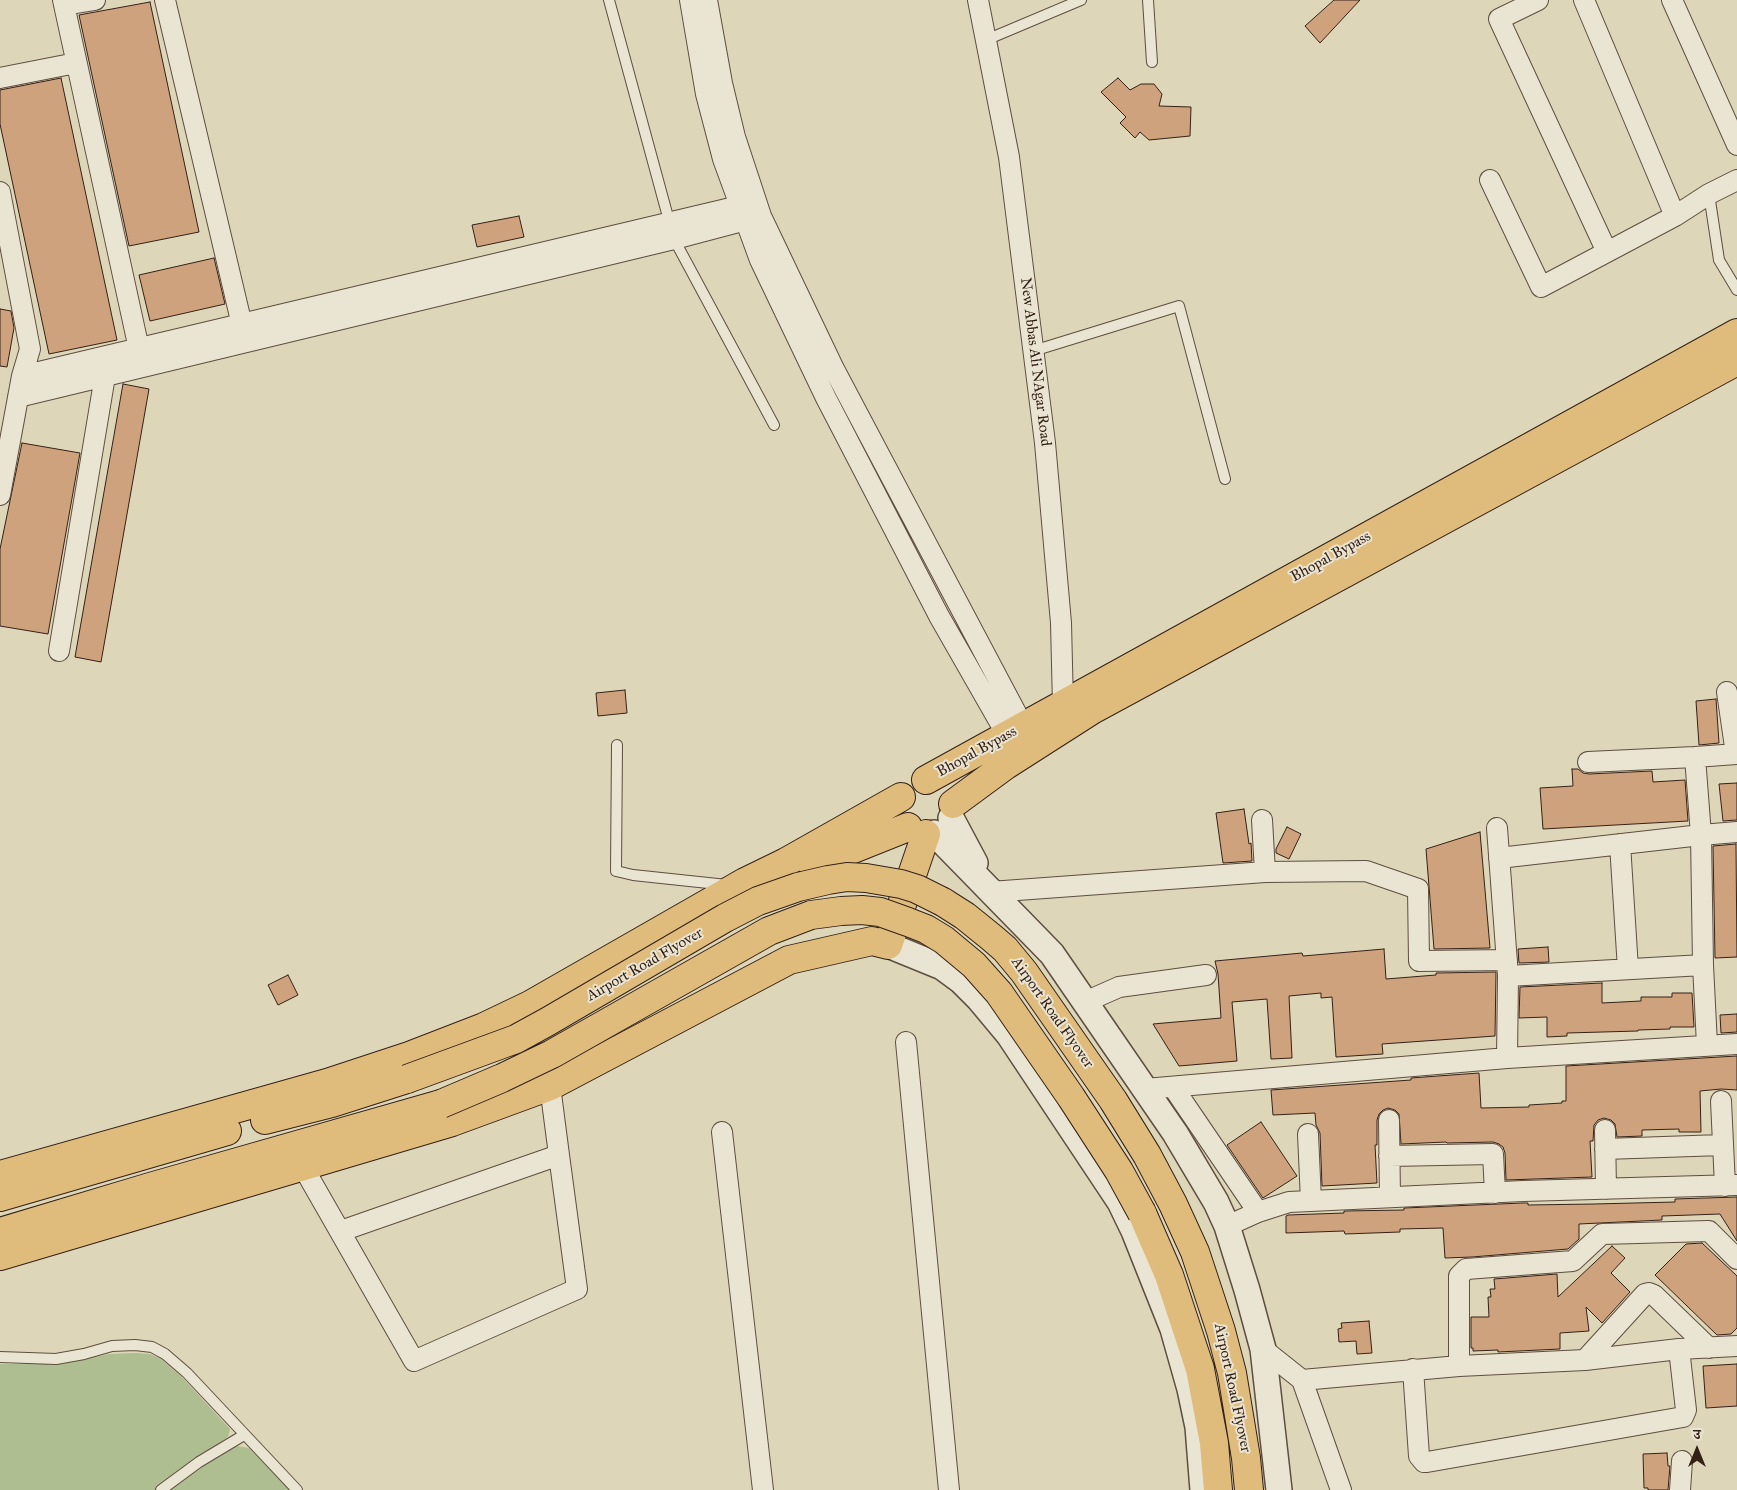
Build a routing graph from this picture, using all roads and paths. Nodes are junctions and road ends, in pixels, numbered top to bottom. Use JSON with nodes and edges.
{"nodes":[{"id":1,"x":95,"y":0,"type":"edge"},
{"id":2,"x":165,"y":0,"type":"edge"},
{"id":3,"x":608,"y":0,"type":"edge"},
{"id":4,"x":690,"y":0,"type":"edge"},
{"id":5,"x":707,"y":0,"type":"edge"},
{"id":6,"x":978,"y":0,"type":"edge"},
{"id":7,"x":1081,"y":0,"type":"edge"},
{"id":8,"x":1148,"y":0,"type":"edge"},
{"id":9,"x":1538,"y":0,"type":"edge"},
{"id":10,"x":1584,"y":0,"type":"edge"},
{"id":11,"x":1672,"y":0,"type":"edge"},
{"id":12,"x":63,"y":3,"type":"edge"},
{"id":13,"x":986,"y":40,"type":"junction"},
{"id":14,"x":1152,"y":62,"type":"dead end"},
{"id":15,"x":76,"y":63,"type":"junction"},
{"id":16,"x":0,"y":78,"type":"edge"},
{"id":17,"x":1737,"y":145,"type":"edge"},
{"id":18,"x":1490,"y":180,"type":"dead end"},
{"id":19,"x":1737,"y":180,"type":"edge"},
{"id":20,"x":0,"y":192,"type":"edge"},
{"id":21,"x":1709,"y":194,"type":"junction"},
{"id":22,"x":751,"y":211,"type":"junction"},
{"id":23,"x":1675,"y":216,"type":"junction"},
{"id":24,"x":672,"y":231,"type":"junction"},
{"id":25,"x":1607,"y":252,"type":"junction"},
{"id":26,"x":6,"y":259,"type":"edge"},
{"id":27,"x":1737,"y":290,"type":"edge"},
{"id":28,"x":242,"y":325,"type":"junction"},
{"id":29,"x":1737,"y":333,"type":"edge"},
{"id":30,"x":138,"y":349,"type":"junction"},
{"id":31,"x":1034,"y":351,"type":"junction"},
{"id":32,"x":1737,"y":361,"type":"edge"},
{"id":33,"x":22,"y":376,"type":"junction"},
{"id":34,"x":105,"y":376,"type":"junction"},
{"id":35,"x":18,"y":397,"type":"junction"},
{"id":36,"x":774,"y":425,"type":"dead end"},
{"id":37,"x":1225,"y":479,"type":"dead end"},
{"id":38,"x":0,"y":495,"type":"edge"},
{"id":39,"x":59,"y":651,"type":"dead end"},
{"id":40,"x":1728,"y":692,"type":"dead end"},
{"id":41,"x":1065,"y":716,"type":"junction"},
{"id":42,"x":1015,"y":731,"type":"junction"},
{"id":43,"x":617,"y":745,"type":"dead end"},
{"id":44,"x":1736,"y":754,"type":"edge"},
{"id":45,"x":1695,"y":757,"type":"junction"},
{"id":46,"x":1588,"y":762,"type":"dead end"},
{"id":47,"x":926,"y":780,"type":"junction"},
{"id":48,"x":901,"y":797,"type":"junction"},
{"id":49,"x":1262,"y":820,"type":"dead end"},
{"id":50,"x":931,"y":824,"type":"junction"},
{"id":51,"x":1497,"y":828,"type":"dead end"},
{"id":52,"x":1737,"y":832,"type":"edge"},
{"id":53,"x":1701,"y":835,"type":"junction"},
{"id":54,"x":1620,"y":844,"type":"junction"},
{"id":55,"x":1499,"y":858,"type":"junction"},
{"id":56,"x":786,"y":862,"type":"junction"},
{"id":57,"x":1265,"y":872,"type":"junction"},
{"id":58,"x":745,"y":882,"type":"junction"},
{"id":59,"x":990,"y":892,"type":"junction"},
{"id":60,"x":880,"y":943,"type":"junction"},
{"id":61,"x":1703,"y":965,"type":"junction"},
{"id":62,"x":1508,"y":968,"type":"junction"},
{"id":63,"x":1628,"y":969,"type":"junction"},
{"id":64,"x":1206,"y":976,"type":"dead end"},
{"id":65,"x":1085,"y":1002,"type":"junction"},
{"id":66,"x":906,"y":1042,"type":"dead end"},
{"id":67,"x":1737,"y":1044,"type":"edge"},
{"id":68,"x":1707,"y":1045,"type":"junction"},
{"id":69,"x":1507,"y":1058,"type":"junction"},
{"id":70,"x":550,"y":1086,"type":"junction"},
{"id":71,"x":1173,"y":1087,"type":"junction"},
{"id":72,"x":1145,"y":1089,"type":"junction"},
{"id":73,"x":330,"y":1093,"type":"junction"},
{"id":74,"x":1721,"y":1101,"type":"dead end"},
{"id":75,"x":1389,"y":1120,"type":"dead end"},
{"id":76,"x":722,"y":1132,"type":"dead end"},
{"id":77,"x":1308,"y":1134,"type":"dead end"},
{"id":78,"x":1722,"y":1145,"type":"junction"},
{"id":79,"x":559,"y":1155,"type":"junction"},
{"id":80,"x":1390,"y":1156,"type":"junction"},
{"id":81,"x":307,"y":1158,"type":"junction"},
{"id":82,"x":0,"y":1175,"type":"edge"},
{"id":83,"x":1731,"y":1186,"type":"edge"},
{"id":84,"x":1606,"y":1189,"type":"junction"},
{"id":85,"x":1495,"y":1193,"type":"junction"},
{"id":86,"x":0,"y":1197,"type":"edge"},
{"id":87,"x":1390,"y":1198,"type":"junction"},
{"id":88,"x":1311,"y":1201,"type":"junction"},
{"id":89,"x":1258,"y":1212,"type":"junction"},
{"id":90,"x":1227,"y":1226,"type":"junction"},
{"id":91,"x":341,"y":1231,"type":"junction"},
{"id":92,"x":0,"y":1232,"type":"edge"},
{"id":93,"x":0,"y":1256,"type":"edge"},
{"id":94,"x":1737,"y":1258,"type":"edge"},
{"id":95,"x":1737,"y":1346,"type":"edge"},
{"id":96,"x":1710,"y":1348,"type":"junction"},
{"id":97,"x":1679,"y":1349,"type":"junction"},
{"id":98,"x":1263,"y":1350,"type":"junction"},
{"id":99,"x":0,"y":1357,"type":"edge"},
{"id":100,"x":1585,"y":1360,"type":"junction"},
{"id":101,"x":1459,"y":1366,"type":"junction"},
{"id":102,"x":1413,"y":1369,"type":"junction"},
{"id":103,"x":1302,"y":1380,"type":"junction"},
{"id":104,"x":244,"y":1435,"type":"junction"},
{"id":105,"x":1682,"y":1461,"type":"dead end"},
{"id":106,"x":161,"y":1490,"type":"edge"},
{"id":107,"x":297,"y":1490,"type":"edge"},
{"id":108,"x":763,"y":1490,"type":"edge"},
{"id":109,"x":949,"y":1490,"type":"edge"},
{"id":110,"x":1203,"y":1490,"type":"edge"},
{"id":111,"x":1218,"y":1490,"type":"edge"},
{"id":112,"x":1249,"y":1490,"type":"edge"},
{"id":113,"x":1279,"y":1490,"type":"edge"},
{"id":114,"x":1341,"y":1490,"type":"edge"},
{"id":115,"x":1680,"y":1490,"type":"edge"}],
"edges":[{"from":1,"to":12,"type":"street"},
{"from":2,"to":28,"type":"street"},
{"from":3,"to":24,"type":"lane"},
{"from":4,"to":22,"type":"street"},
{"from":5,"to":22,"type":"street"},
{"from":6,"to":13,"type":"street","name":"New Abbas Ali NAgar Road"},
{"from":7,"to":13,"type":"lane"},
{"from":8,"to":14,"type":"lane"},
{"from":9,"to":25,"type":"street"},
{"from":10,"to":23,"type":"street"},
{"from":11,"to":17,"type":"street"},
{"from":12,"to":15,"type":"street"},
{"from":13,"to":31,"type":"street","name":"New Abbas Ali NAgar Road"},
{"from":15,"to":16,"type":"street"},
{"from":15,"to":30,"type":"street"},
{"from":18,"to":25,"type":"street"},
{"from":19,"to":21,"type":"street"},
{"from":20,"to":26,"type":"street"},
{"from":21,"to":23,"type":"street"},
{"from":21,"to":27,"type":"lane"},
{"from":22,"to":24,"type":"street"},
{"from":22,"to":42,"type":"street"},
{"from":23,"to":25,"type":"street"},
{"from":24,"to":28,"type":"street"},
{"from":24,"to":34,"type":"street"},
{"from":24,"to":36,"type":"lane"},
{"from":26,"to":33,"type":"street"},
{"from":28,"to":30,"type":"street"},
{"from":29,"to":41,"type":"main road","name":"Bhopal Bypass"},
{"from":30,"to":33,"type":"street"},
{"from":31,"to":37,"type":"lane"},
{"from":31,"to":41,"type":"street","name":"New Abbas Ali NAgar Road"},
{"from":32,"to":41,"type":"main road","name":"Bhopal Bypass"},
{"from":33,"to":35,"type":"street"},
{"from":34,"to":35,"type":"street"},
{"from":34,"to":39,"type":"street"},
{"from":35,"to":38,"type":"street"},
{"from":40,"to":44,"type":"street"},
{"from":41,"to":42,"type":"main road","name":"Bhopal Bypass"},
{"from":41,"to":50,"type":"main road","name":"Bhopal Bypass"},
{"from":42,"to":47,"type":"main road","name":"Bhopal Bypass"},
{"from":43,"to":58,"type":"lane"},
{"from":44,"to":45,"type":"street"},
{"from":45,"to":46,"type":"street"},
{"from":45,"to":53,"type":"street"},
{"from":47,"to":48,"type":"main road"},
{"from":47,"to":50,"type":"main road"},
{"from":48,"to":50,"type":"main road"},
{"from":48,"to":56,"type":"main road"},
{"from":49,"to":57,"type":"street"},
{"from":50,"to":56,"type":"main road","name":"Bhopal Bypass"},
{"from":50,"to":59,"type":"street"},
{"from":50,"to":60,"type":"main road"},
{"from":51,"to":55,"type":"street"},
{"from":52,"to":53,"type":"street"},
{"from":53,"to":54,"type":"street"},
{"from":53,"to":61,"type":"street"},
{"from":54,"to":55,"type":"street"},
{"from":54,"to":63,"type":"street"},
{"from":55,"to":62,"type":"street"},
{"from":56,"to":58,"type":"main road"},
{"from":57,"to":59,"type":"street"},
{"from":57,"to":62,"type":"street"},
{"from":58,"to":73,"type":"main road"},
{"from":59,"to":65,"type":"street"},
{"from":60,"to":70,"type":"main road"},
{"from":60,"to":110,"type":"street"},
{"from":61,"to":63,"type":"street"},
{"from":61,"to":68,"type":"street"},
{"from":62,"to":63,"type":"street"},
{"from":62,"to":69,"type":"street"},
{"from":64,"to":65,"type":"street"},
{"from":65,"to":72,"type":"street"},
{"from":66,"to":109,"type":"street"},
{"from":67,"to":68,"type":"street"},
{"from":68,"to":69,"type":"street"},
{"from":69,"to":71,"type":"street"},
{"from":70,"to":79,"type":"street"},
{"from":70,"to":81,"type":"main road"},
{"from":71,"to":72,"type":"street"},
{"from":71,"to":89,"type":"street"},
{"from":72,"to":90,"type":"street"},
{"from":73,"to":82,"type":"main road"},
{"from":73,"to":86,"type":"main road"},
{"from":73,"to":112,"type":"main road","name":"Airport Road Flyover","bridge":true},
{"from":74,"to":78,"type":"street"},
{"from":75,"to":80,"type":"street"},
{"from":76,"to":108,"type":"street"},
{"from":77,"to":88,"type":"street"},
{"from":78,"to":83,"type":"street"},
{"from":78,"to":84,"type":"street"},
{"from":79,"to":91,"type":"street"},
{"from":79,"to":91,"type":"street"},
{"from":80,"to":85,"type":"street"},
{"from":80,"to":87,"type":"street"},
{"from":81,"to":91,"type":"street"},
{"from":81,"to":92,"type":"main road"},
{"from":81,"to":93,"type":"main road"},
{"from":81,"to":111,"type":"main road","name":"Airport Road Flyover","bridge":true},
{"from":83,"to":84,"type":"street"},
{"from":84,"to":85,"type":"street"},
{"from":85,"to":87,"type":"street"},
{"from":87,"to":88,"type":"street"},
{"from":88,"to":89,"type":"street"},
{"from":89,"to":90,"type":"street"},
{"from":90,"to":98,"type":"street"},
{"from":94,"to":101,"type":"street"},
{"from":95,"to":96,"type":"street"},
{"from":96,"to":97,"type":"street"},
{"from":96,"to":100,"type":"street"},
{"from":97,"to":100,"type":"street"},
{"from":97,"to":102,"type":"street"},
{"from":98,"to":103,"type":"street"},
{"from":98,"to":113,"type":"street"},
{"from":99,"to":104,"type":"lane"},
{"from":100,"to":101,"type":"street"},
{"from":101,"to":102,"type":"street"},
{"from":102,"to":103,"type":"street"},
{"from":103,"to":114,"type":"street"},
{"from":104,"to":106,"type":"lane"},
{"from":104,"to":107,"type":"lane"},
{"from":105,"to":115,"type":"street"}]}
